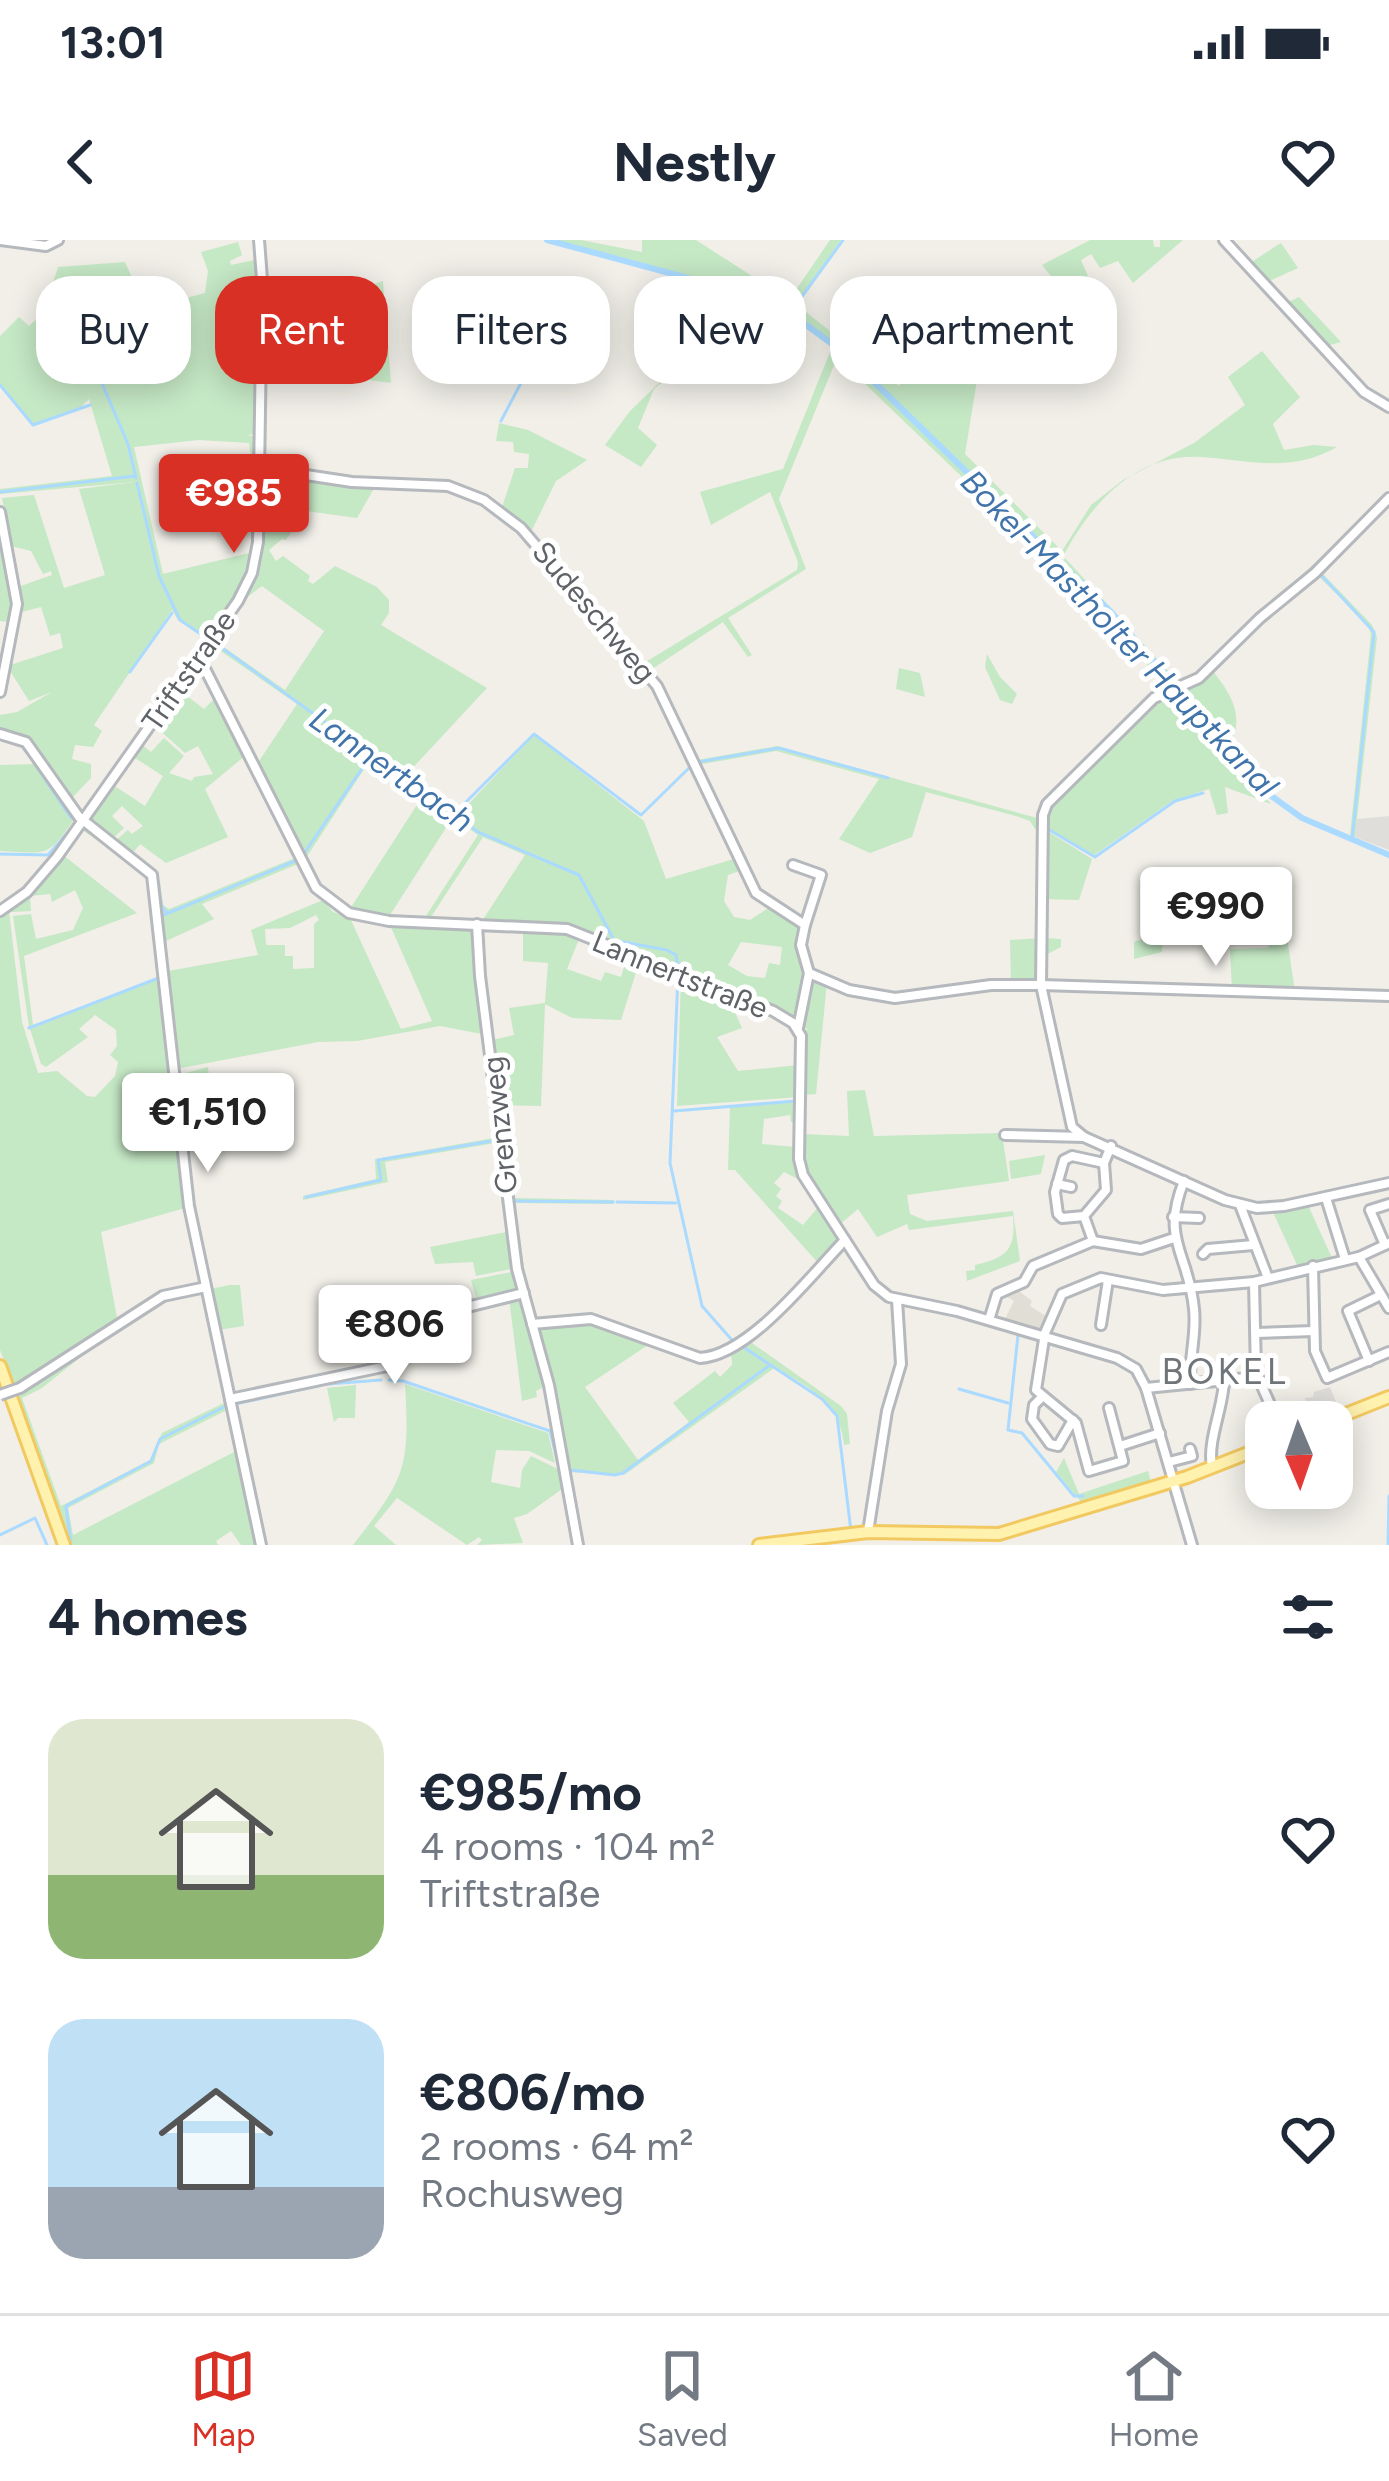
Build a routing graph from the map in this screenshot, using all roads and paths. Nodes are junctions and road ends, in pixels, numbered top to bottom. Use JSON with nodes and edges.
{"nodes":[{"id":1,"x":0,"y":240,"type":"edge"},
{"id":2,"x":58,"y":240,"type":"edge"},
{"id":3,"x":259,"y":240,"type":"edge"},
{"id":4,"x":1224,"y":240,"type":"edge"},
{"id":5,"x":1389,"y":407,"type":"edge"},
{"id":6,"x":260,"y":467,"type":"junction"},
{"id":7,"x":1389,"y":498,"type":"edge"},
{"id":8,"x":0,"y":512,"type":"edge"},
{"id":9,"x":199,"y":657,"type":"junction"},
{"id":10,"x":0,"y":692,"type":"edge"},
{"id":11,"x":0,"y":734,"type":"edge"},
{"id":12,"x":83,"y":821,"type":"junction"},
{"id":13,"x":793,"y":865,"type":"dead end"},
{"id":14,"x":0,"y":911,"type":"edge"},
{"id":15,"x":478,"y":924,"type":"junction"},
{"id":16,"x":805,"y":926,"type":"junction"},
{"id":17,"x":809,"y":973,"type":"junction"},
{"id":18,"x":1041,"y":985,"type":"junction"},
{"id":19,"x":1389,"y":996,"type":"edge"},
{"id":20,"x":798,"y":1028,"type":"junction"},
{"id":21,"x":1070,"y":1131,"type":"junction"},
{"id":22,"x":1005,"y":1135,"type":"dead end"},
{"id":23,"x":1111,"y":1146,"type":"junction"},
{"id":24,"x":1104,"y":1162,"type":"junction"},
{"id":25,"x":1184,"y":1181,"type":"junction"},
{"id":26,"x":1389,"y":1183,"type":"edge"},
{"id":27,"x":1057,"y":1184,"type":"junction"},
{"id":28,"x":1071,"y":1187,"type":"dead end"},
{"id":29,"x":1326,"y":1197,"type":"junction"},
{"id":30,"x":1389,"y":1204,"type":"edge"},
{"id":31,"x":1240,"y":1205,"type":"junction"},
{"id":32,"x":1084,"y":1216,"type":"junction"},
{"id":33,"x":1173,"y":1217,"type":"junction"},
{"id":34,"x":1199,"y":1218,"type":"dead end"},
{"id":35,"x":1174,"y":1238,"type":"junction"},
{"id":36,"x":845,"y":1240,"type":"junction"},
{"id":37,"x":1093,"y":1241,"type":"junction"},
{"id":38,"x":1387,"y":1244,"type":"edge"},
{"id":39,"x":1253,"y":1245,"type":"junction"},
{"id":40,"x":1204,"y":1254,"type":"dead end"},
{"id":41,"x":1359,"y":1257,"type":"junction"},
{"id":42,"x":1345,"y":1259,"type":"junction"},
{"id":43,"x":1313,"y":1266,"type":"junction"},
{"id":44,"x":1268,"y":1278,"type":"junction"},
{"id":45,"x":1108,"y":1279,"type":"junction"},
{"id":46,"x":1254,"y":1282,"type":"junction"},
{"id":47,"x":206,"y":1287,"type":"junction"},
{"id":48,"x":1190,"y":1290,"type":"junction"},
{"id":49,"x":524,"y":1293,"type":"junction"},
{"id":50,"x":1382,"y":1295,"type":"junction"},
{"id":51,"x":897,"y":1300,"type":"junction"},
{"id":52,"x":1389,"y":1308,"type":"edge"},
{"id":53,"x":989,"y":1320,"type":"junction"},
{"id":54,"x":532,"y":1324,"type":"junction"},
{"id":55,"x":1101,"y":1325,"type":"dead end"},
{"id":56,"x":1314,"y":1331,"type":"junction"},
{"id":57,"x":1255,"y":1333,"type":"junction"},
{"id":58,"x":1045,"y":1337,"type":"junction"},
{"id":59,"x":1389,"y":1352,"type":"edge"},
{"id":60,"x":1370,"y":1361,"type":"junction"},
{"id":61,"x":0,"y":1366,"type":"edge"},
{"id":62,"x":1257,"y":1377,"type":"junction"},
{"id":63,"x":1224,"y":1381,"type":"junction"},
{"id":64,"x":1190,"y":1384,"type":"junction"},
{"id":65,"x":1146,"y":1388,"type":"junction"},
{"id":66,"x":0,"y":1395,"type":"edge"},
{"id":67,"x":1042,"y":1396,"type":"junction"},
{"id":68,"x":1389,"y":1397,"type":"edge"},
{"id":69,"x":230,"y":1399,"type":"junction"},
{"id":70,"x":1268,"y":1401,"type":"edge"},
{"id":71,"x":1109,"y":1408,"type":"dead end"},
{"id":72,"x":1353,"y":1411,"type":"edge"},
{"id":73,"x":1073,"y":1420,"type":"junction"},
{"id":74,"x":1160,"y":1433,"type":"junction"},
{"id":75,"x":1120,"y":1445,"type":"junction"},
{"id":76,"x":1190,"y":1449,"type":"dead end"},
{"id":77,"x":1245,"y":1455,"type":"edge"},
{"id":78,"x":1169,"y":1462,"type":"junction"},
{"id":79,"x":1212,"y":1468,"type":"junction"},
{"id":80,"x":1175,"y":1481,"type":"junction"},
{"id":81,"x":856,"y":1533,"type":"junction"},
{"id":82,"x":815,"y":1542,"type":"edge"},
{"id":83,"x":64,"y":1545,"type":"edge"},
{"id":84,"x":261,"y":1545,"type":"edge"},
{"id":85,"x":578,"y":1545,"type":"edge"},
{"id":86,"x":759,"y":1545,"type":"edge"},
{"id":87,"x":1192,"y":1545,"type":"edge"}],
"edges":[{"from":1,"to":2,"type":"street"},
{"from":3,"to":6,"type":"street","name":"Triftstraße"},
{"from":4,"to":5,"type":"street"},
{"from":6,"to":9,"type":"street","name":"Triftstraße"},
{"from":6,"to":16,"type":"street","name":"Sudeschweg"},
{"from":7,"to":18,"type":"street"},
{"from":8,"to":10,"type":"street"},
{"from":9,"to":12,"type":"street","name":"Triftstraße"},
{"from":9,"to":15,"type":"street","name":"Lannertstraße"},
{"from":11,"to":12,"type":"street"},
{"from":12,"to":14,"type":"street","name":"Triftstraße"},
{"from":12,"to":47,"type":"street"},
{"from":13,"to":16,"type":"street"},
{"from":15,"to":20,"type":"street","name":"Lannertstraße"},
{"from":15,"to":49,"type":"street","name":"Grenzweg"},
{"from":16,"to":17,"type":"street"},
{"from":17,"to":18,"type":"street"},
{"from":17,"to":20,"type":"street"},
{"from":18,"to":19,"type":"street"},
{"from":18,"to":21,"type":"street"},
{"from":20,"to":36,"type":"street","name":"Lannertstraße"},
{"from":21,"to":22,"type":"street"},
{"from":21,"to":23,"type":"street"},
{"from":23,"to":24,"type":"street"},
{"from":23,"to":25,"type":"street"},
{"from":24,"to":27,"type":"street"},
{"from":24,"to":32,"type":"street"},
{"from":25,"to":31,"type":"street"},
{"from":25,"to":33,"type":"street"},
{"from":26,"to":29,"type":"street"},
{"from":27,"to":28,"type":"street"},
{"from":27,"to":32,"type":"street"},
{"from":29,"to":31,"type":"street"},
{"from":29,"to":42,"type":"street"},
{"from":30,"to":38,"type":"street"},
{"from":31,"to":39,"type":"street"},
{"from":32,"to":37,"type":"street"},
{"from":33,"to":34,"type":"street"},
{"from":33,"to":35,"type":"street"},
{"from":35,"to":37,"type":"street"},
{"from":35,"to":48,"type":"street"},
{"from":36,"to":51,"type":"street","name":"Lannertstraße"},
{"from":36,"to":54,"type":"street"},
{"from":37,"to":53,"type":"street"},
{"from":38,"to":41,"type":"street"},
{"from":39,"to":40,"type":"street"},
{"from":39,"to":44,"type":"street"},
{"from":41,"to":42,"type":"street"},
{"from":41,"to":50,"type":"street"},
{"from":42,"to":43,"type":"street"},
{"from":43,"to":44,"type":"street"},
{"from":43,"to":56,"type":"street"},
{"from":44,"to":46,"type":"street"},
{"from":45,"to":48,"type":"street"},
{"from":45,"to":55,"type":"street"},
{"from":45,"to":58,"type":"street"},
{"from":46,"to":48,"type":"street"},
{"from":46,"to":57,"type":"street"},
{"from":47,"to":66,"type":"street","bridge":true},
{"from":47,"to":69,"type":"street"},
{"from":48,"to":64,"type":"street"},
{"from":49,"to":54,"type":"street","name":"Grenzweg"},
{"from":49,"to":69,"type":"street"},
{"from":50,"to":52,"type":"street"},
{"from":50,"to":60,"type":"street"},
{"from":51,"to":53,"type":"street"},
{"from":51,"to":81,"type":"street"},
{"from":53,"to":58,"type":"street"},
{"from":54,"to":85,"type":"street","name":"Grenzweg"},
{"from":56,"to":57,"type":"street"},
{"from":56,"to":60,"type":"street"},
{"from":57,"to":62,"type":"street"},
{"from":58,"to":65,"type":"street"},
{"from":58,"to":67,"type":"street"},
{"from":59,"to":60,"type":"street"},
{"from":61,"to":83,"type":"main road"},
{"from":62,"to":63,"type":"street"},
{"from":62,"to":70,"type":"street"},
{"from":63,"to":64,"type":"street"},
{"from":63,"to":79,"type":"street"},
{"from":64,"to":65,"type":"street"},
{"from":65,"to":74,"type":"street"},
{"from":67,"to":73,"type":"street"},
{"from":67,"to":73,"type":"street"},
{"from":68,"to":72,"type":"main road"},
{"from":69,"to":84,"type":"street"},
{"from":71,"to":75,"type":"street"},
{"from":73,"to":75,"type":"street"},
{"from":74,"to":75,"type":"street"},
{"from":74,"to":78,"type":"street"},
{"from":76,"to":78,"type":"street"},
{"from":77,"to":79,"type":"main road"},
{"from":78,"to":80,"type":"street"},
{"from":79,"to":80,"type":"main road"},
{"from":80,"to":81,"type":"main road"},
{"from":80,"to":87,"type":"street"},
{"from":81,"to":82,"type":"main road"},
{"from":82,"to":86,"type":"main road"}]}
